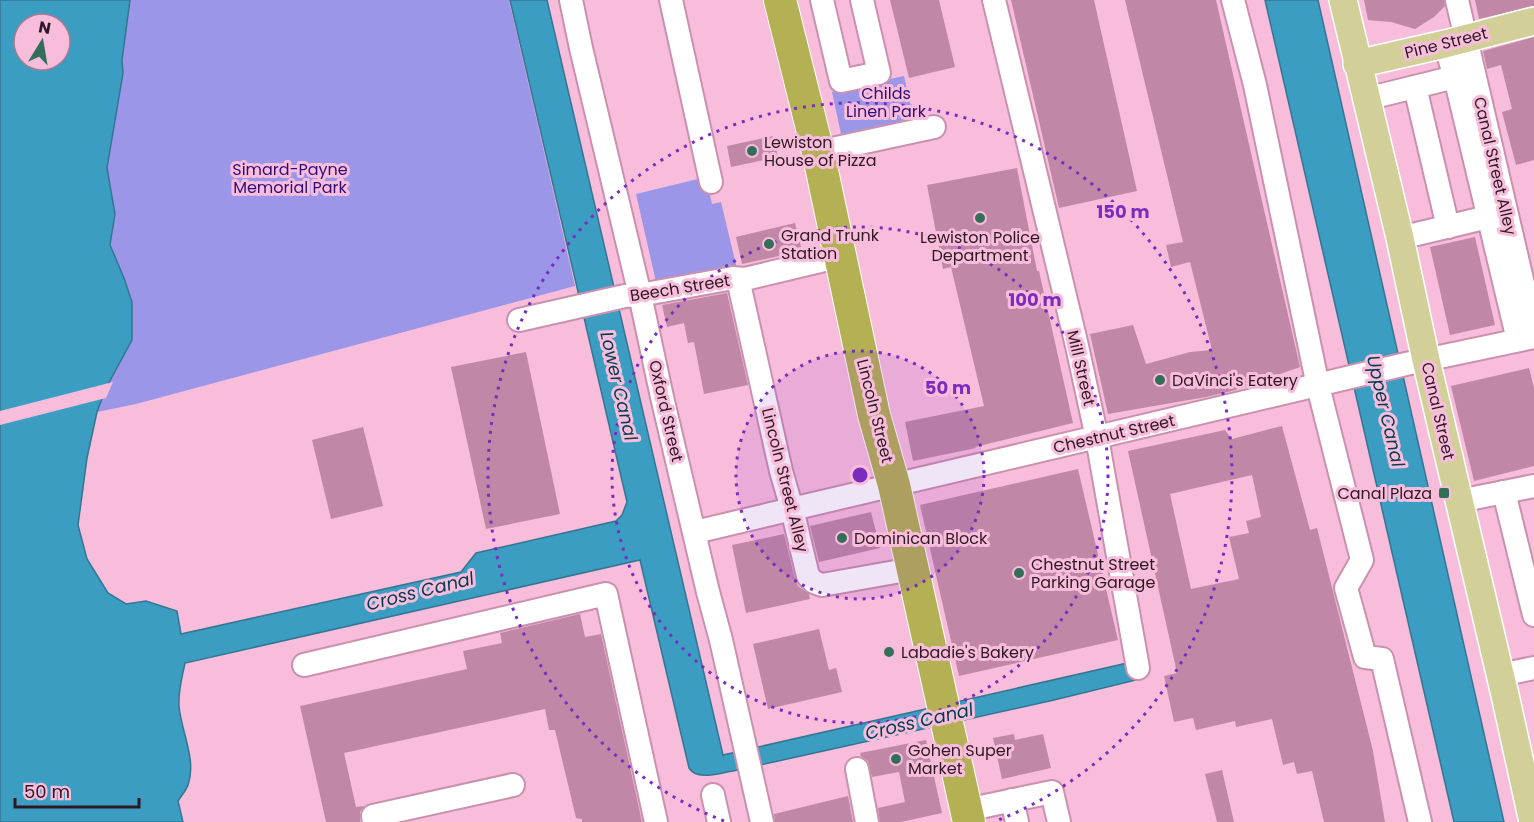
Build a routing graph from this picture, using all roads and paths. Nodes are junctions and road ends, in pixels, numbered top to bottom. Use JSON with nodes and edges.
{"nodes":[{"id":1,"x":571,"y":0,"type":"edge"},
{"id":2,"x":671,"y":0,"type":"edge"},
{"id":3,"x":780,"y":0,"type":"edge"},
{"id":4,"x":822,"y":0,"type":"edge"},
{"id":5,"x":862,"y":0,"type":"edge"},
{"id":6,"x":994,"y":0,"type":"edge"},
{"id":7,"x":1233,"y":0,"type":"edge"},
{"id":8,"x":1343,"y":0,"type":"edge"},
{"id":9,"x":1457,"y":0,"type":"edge"},
{"id":10,"x":1534,"y":21,"type":"edge"},
{"id":11,"x":1455,"y":42,"type":"junction"},
{"id":12,"x":1357,"y":64,"type":"junction"},
{"id":13,"x":1455,"y":77,"type":"junction"},
{"id":14,"x":1415,"y":87,"type":"junction"},
{"id":15,"x":1366,"y":99,"type":"junction"},
{"id":16,"x":934,"y":127,"type":"dead end"},
{"id":17,"x":818,"y":152,"type":"junction"},
{"id":18,"x":711,"y":182,"type":"dead end"},
{"id":19,"x":1488,"y":217,"type":"junction"},
{"id":20,"x":1448,"y":227,"type":"junction"},
{"id":21,"x":1400,"y":238,"type":"junction"},
{"id":22,"x":841,"y":256,"type":"junction"},
{"id":23,"x":738,"y":279,"type":"junction"},
{"id":24,"x":633,"y":295,"type":"junction"},
{"id":25,"x":519,"y":320,"type":"dead end"},
{"id":26,"x":1529,"y":336,"type":"edge"},
{"id":27,"x":1416,"y":362,"type":"junction"},
{"id":28,"x":1318,"y":386,"type":"junction"},
{"id":29,"x":1097,"y":438,"type":"junction"},
{"id":30,"x":894,"y":485,"type":"junction"},
{"id":31,"x":1534,"y":486,"type":"edge"},
{"id":32,"x":1504,"y":492,"type":"junction"},
{"id":33,"x":1459,"y":501,"type":"junction"},
{"id":34,"x":792,"y":509,"type":"junction"},
{"id":35,"x":695,"y":532,"type":"junction"},
{"id":36,"x":1529,"y":568,"type":"edge"},
{"id":37,"x":912,"y":569,"type":"junction"},
{"id":38,"x":1534,"y":615,"type":"edge"},
{"id":39,"x":303,"y":665,"type":"dead end"},
{"id":40,"x":1138,"y":668,"type":"dead end"},
{"id":41,"x":1534,"y":668,"type":"edge"},
{"id":42,"x":1500,"y":675,"type":"junction"},
{"id":43,"x":857,"y":769,"type":"dead end"},
{"id":44,"x":1529,"y":780,"type":"edge"},
{"id":45,"x":513,"y":785,"type":"dead end"},
{"id":46,"x":712,"y":795,"type":"dead end"},
{"id":47,"x":1012,"y":800,"type":"junction"},
{"id":48,"x":968,"y":816,"type":"edge"},
{"id":49,"x":374,"y":822,"type":"edge"},
{"id":50,"x":656,"y":822,"type":"edge"},
{"id":51,"x":719,"y":822,"type":"edge"},
{"id":52,"x":762,"y":822,"type":"edge"},
{"id":53,"x":867,"y":822,"type":"edge"},
{"id":54,"x":1017,"y":822,"type":"edge"},
{"id":55,"x":1059,"y":822,"type":"edge"},
{"id":56,"x":1420,"y":822,"type":"edge"},
{"id":57,"x":1533,"y":822,"type":"edge"}],
"edges":[{"from":1,"to":24,"type":"street","name":"Oxford Street"},
{"from":2,"to":18,"type":"street"},
{"from":3,"to":17,"type":"highway","name":"Lincoln Street"},
{"from":4,"to":5,"type":"street"},
{"from":6,"to":29,"type":"street","name":"Mill Street"},
{"from":7,"to":28,"type":"street"},
{"from":8,"to":12,"type":"main road","name":"Canal Street"},
{"from":9,"to":11,"type":"street","name":"Canal Street Alley"},
{"from":10,"to":11,"type":"main road","name":"Pine Street"},
{"from":11,"to":12,"type":"main road","name":"Pine Street"},
{"from":11,"to":13,"type":"street"},
{"from":11,"to":26,"type":"street","name":"Canal Street Alley"},
{"from":12,"to":15,"type":"main road","name":"Canal Street"},
{"from":13,"to":14,"type":"street"},
{"from":13,"to":19,"type":"street"},
{"from":14,"to":15,"type":"street"},
{"from":14,"to":20,"type":"street"},
{"from":15,"to":21,"type":"main road","name":"Canal Street"},
{"from":16,"to":17,"type":"street"},
{"from":17,"to":22,"type":"highway","name":"Lincoln Street"},
{"from":19,"to":20,"type":"street"},
{"from":19,"to":26,"type":"street"},
{"from":20,"to":21,"type":"street"},
{"from":21,"to":27,"type":"main road","name":"Canal Street"},
{"from":22,"to":23,"type":"street","name":"Beech Street"},
{"from":22,"to":30,"type":"highway","name":"Lincoln Street"},
{"from":23,"to":24,"type":"street","name":"Beech Street"},
{"from":23,"to":34,"type":"street","name":"Lincoln Street Alley"},
{"from":24,"to":25,"type":"street","name":"Beech Street"},
{"from":24,"to":35,"type":"street","name":"Oxford Street"},
{"from":26,"to":27,"type":"street","name":"Chestnut Street"},
{"from":27,"to":28,"type":"street","name":"Chestnut Street"},
{"from":27,"to":33,"type":"main road","name":"Canal Street"},
{"from":28,"to":29,"type":"street","name":"Chestnut Street"},
{"from":28,"to":56,"type":"street"},
{"from":29,"to":30,"type":"street","name":"Chestnut Street"},
{"from":29,"to":40,"type":"street","name":"Mill Street"},
{"from":30,"to":34,"type":"street","name":"Chestnut Street"},
{"from":30,"to":37,"type":"highway","name":"Lincoln Street"},
{"from":31,"to":32,"type":"street"},
{"from":32,"to":33,"type":"street"},
{"from":32,"to":36,"type":"street"},
{"from":33,"to":42,"type":"main road","name":"Canal Street"},
{"from":34,"to":35,"type":"street","name":"Chestnut Street"},
{"from":34,"to":37,"type":"street","name":"Lincoln Street Alley"},
{"from":35,"to":52,"type":"street","name":"Oxford Street"},
{"from":36,"to":38,"type":"street"},
{"from":37,"to":48,"type":"highway","name":"Lincoln Street"},
{"from":39,"to":50,"type":"street"},
{"from":41,"to":42,"type":"street"},
{"from":42,"to":44,"type":"main road","name":"Canal Street"},
{"from":43,"to":53,"type":"street"},
{"from":44,"to":57,"type":"main road","name":"Canal Street"},
{"from":45,"to":49,"type":"street"},
{"from":46,"to":51,"type":"street"},
{"from":47,"to":48,"type":"street"},
{"from":47,"to":54,"type":"street"},
{"from":47,"to":55,"type":"street"}]}
